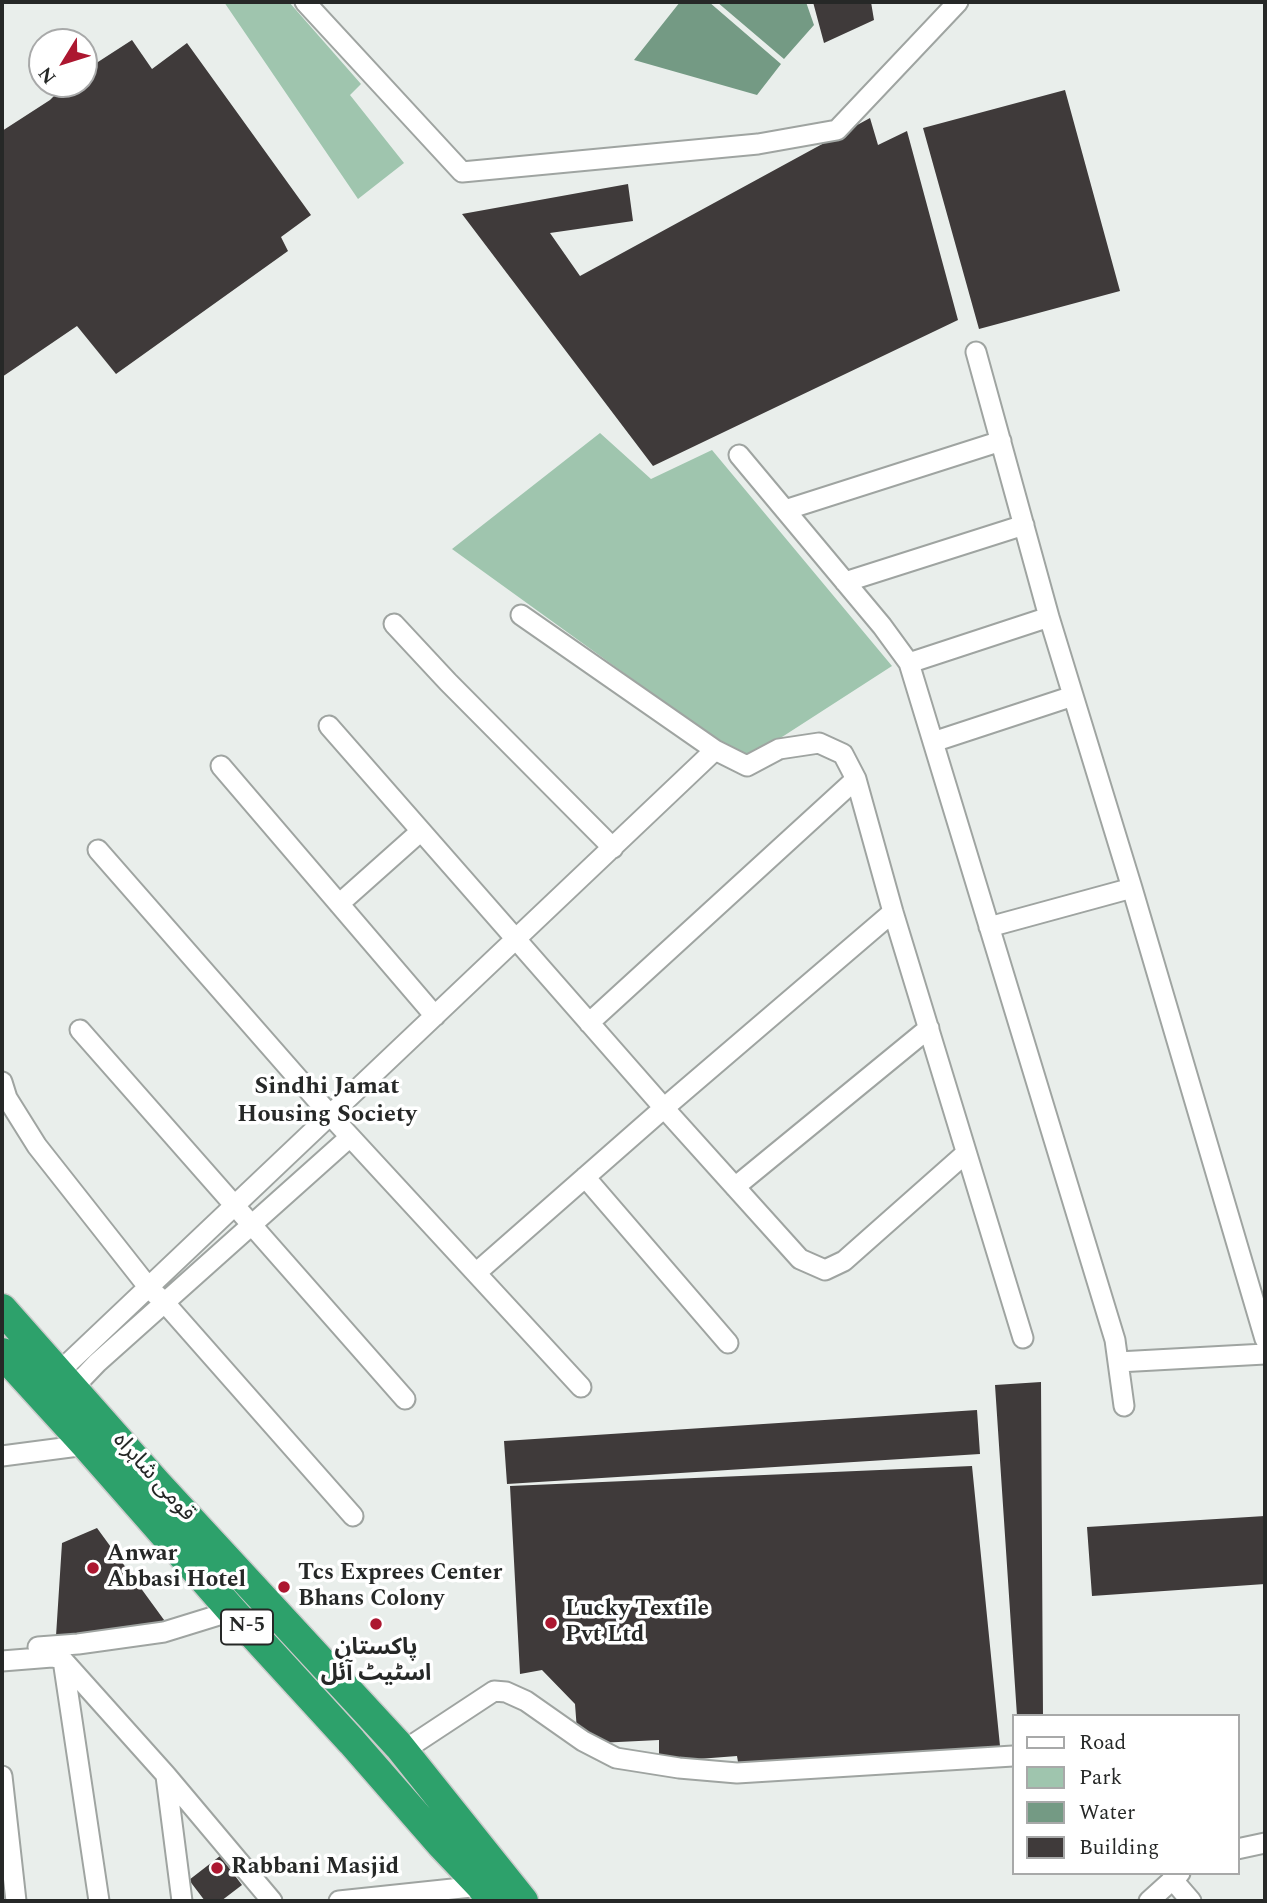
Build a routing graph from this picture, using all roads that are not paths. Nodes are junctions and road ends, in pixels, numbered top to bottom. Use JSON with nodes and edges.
{"nodes":[{"id":1,"x":305,"y":2,"type":"edge"},
{"id":2,"x":958,"y":2,"type":"edge"},
{"id":3,"x":976,"y":352,"type":"dead end"},
{"id":4,"x":1001,"y":441,"type":"junction"},
{"id":5,"x":738,"y":455,"type":"dead end"},
{"id":6,"x":785,"y":510,"type":"junction"},
{"id":7,"x":1024,"y":526,"type":"junction"},
{"id":8,"x":845,"y":582,"type":"junction"},
{"id":9,"x":521,"y":615,"type":"dead end"},
{"id":10,"x":1049,"y":617,"type":"junction"},
{"id":11,"x":394,"y":624,"type":"dead end"},
{"id":12,"x":909,"y":663,"type":"junction"},
{"id":13,"x":1073,"y":696,"type":"junction"},
{"id":14,"x":329,"y":726,"type":"dead end"},
{"id":15,"x":933,"y":742,"type":"junction"},
{"id":16,"x":715,"y":750,"type":"junction"},
{"id":17,"x":221,"y":766,"type":"dead end"},
{"id":18,"x":856,"y":779,"type":"junction"},
{"id":19,"x":421,"y":831,"type":"junction"},
{"id":20,"x":612,"y":848,"type":"junction"},
{"id":21,"x":98,"y":850,"type":"dead end"},
{"id":22,"x":1132,"y":888,"type":"junction"},
{"id":23,"x":339,"y":904,"type":"junction"},
{"id":24,"x":893,"y":912,"type":"junction"},
{"id":25,"x":989,"y":927,"type":"junction"},
{"id":26,"x":516,"y":940,"type":"junction"},
{"id":27,"x":435,"y":1016,"type":"junction"},
{"id":28,"x":589,"y":1023,"type":"junction"},
{"id":29,"x":929,"y":1028,"type":"junction"},
{"id":30,"x":80,"y":1030,"type":"dead end"},
{"id":31,"x":2,"y":1082,"type":"edge"},
{"id":32,"x":664,"y":1108,"type":"junction"},
{"id":33,"x":331,"y":1116,"type":"junction"},
{"id":34,"x":350,"y":1137,"type":"junction"},
{"id":35,"x":966,"y":1153,"type":"junction"},
{"id":36,"x":585,"y":1177,"type":"junction"},
{"id":37,"x":735,"y":1187,"type":"junction"},
{"id":38,"x":235,"y":1206,"type":"junction"},
{"id":39,"x":252,"y":1226,"type":"junction"},
{"id":40,"x":476,"y":1273,"type":"junction"},
{"id":41,"x":149,"y":1288,"type":"junction"},
{"id":42,"x":165,"y":1303,"type":"junction"},
{"id":43,"x":2,"y":1309,"type":"edge"},
{"id":44,"x":1023,"y":1338,"type":"dead end"},
{"id":45,"x":1265,"y":1339,"type":"edge"},
{"id":46,"x":728,"y":1343,"type":"dead end"},
{"id":47,"x":2,"y":1353,"type":"edge"},
{"id":48,"x":1265,"y":1354,"type":"edge"},
{"id":49,"x":1118,"y":1362,"type":"junction"},
{"id":50,"x":66,"y":1380,"type":"junction"},
{"id":51,"x":581,"y":1387,"type":"dead end"},
{"id":52,"x":405,"y":1399,"type":"dead end"},
{"id":53,"x":1124,"y":1406,"type":"dead end"},
{"id":54,"x":86,"y":1445,"type":"junction"},
{"id":55,"x":2,"y":1456,"type":"edge"},
{"id":56,"x":353,"y":1516,"type":"dead end"},
{"id":57,"x":232,"y":1611,"type":"junction"},
{"id":58,"x":2,"y":1651,"type":"edge"},
{"id":59,"x":62,"y":1659,"type":"junction"},
{"id":60,"x":2,"y":1661,"type":"edge"},
{"id":61,"x":403,"y":1751,"type":"junction"},
{"id":62,"x":1012,"y":1756,"type":"edge"},
{"id":63,"x":166,"y":1775,"type":"junction"},
{"id":64,"x":2,"y":1776,"type":"edge"},
{"id":65,"x":1265,"y":1843,"type":"edge"},
{"id":66,"x":1239,"y":1849,"type":"edge"},
{"id":67,"x":1176,"y":1876,"type":"edge"},
{"id":68,"x":487,"y":1893,"type":"edge"},
{"id":69,"x":16,"y":1901,"type":"edge"},
{"id":70,"x":99,"y":1901,"type":"edge"},
{"id":71,"x":182,"y":1901,"type":"edge"},
{"id":72,"x":272,"y":1901,"type":"edge"},
{"id":73,"x":339,"y":1901,"type":"edge"},
{"id":74,"x":523,"y":1901,"type":"edge"},
{"id":75,"x":1149,"y":1901,"type":"edge"},
{"id":76,"x":1191,"y":1901,"type":"edge"}],
"edges":[{"from":1,"to":2,"type":"street"},
{"from":3,"to":4,"type":"street"},
{"from":4,"to":6,"type":"street"},
{"from":4,"to":7,"type":"street"},
{"from":5,"to":6,"type":"street"},
{"from":6,"to":8,"type":"street"},
{"from":7,"to":8,"type":"street"},
{"from":7,"to":10,"type":"street"},
{"from":8,"to":12,"type":"street"},
{"from":9,"to":16,"type":"street"},
{"from":10,"to":12,"type":"street"},
{"from":10,"to":13,"type":"street"},
{"from":11,"to":20,"type":"street"},
{"from":12,"to":15,"type":"street"},
{"from":13,"to":15,"type":"street"},
{"from":13,"to":22,"type":"street"},
{"from":14,"to":19,"type":"street"},
{"from":15,"to":25,"type":"street"},
{"from":16,"to":18,"type":"street"},
{"from":16,"to":20,"type":"street"},
{"from":17,"to":23,"type":"street"},
{"from":18,"to":24,"type":"street"},
{"from":18,"to":28,"type":"street"},
{"from":19,"to":23,"type":"street"},
{"from":19,"to":26,"type":"street"},
{"from":20,"to":26,"type":"street"},
{"from":21,"to":33,"type":"street"},
{"from":22,"to":25,"type":"street"},
{"from":22,"to":45,"type":"street"},
{"from":23,"to":27,"type":"street"},
{"from":24,"to":29,"type":"street"},
{"from":24,"to":32,"type":"street"},
{"from":25,"to":49,"type":"street"},
{"from":26,"to":27,"type":"street"},
{"from":26,"to":28,"type":"street"},
{"from":27,"to":33,"type":"street"},
{"from":28,"to":32,"type":"street"},
{"from":29,"to":35,"type":"street"},
{"from":29,"to":37,"type":"street"},
{"from":30,"to":38,"type":"street"},
{"from":31,"to":41,"type":"street"},
{"from":32,"to":36,"type":"street"},
{"from":32,"to":37,"type":"street"},
{"from":33,"to":34,"type":"street"},
{"from":33,"to":38,"type":"street"},
{"from":34,"to":39,"type":"street"},
{"from":34,"to":40,"type":"street"},
{"from":35,"to":37,"type":"street"},
{"from":35,"to":44,"type":"street"},
{"from":36,"to":40,"type":"street"},
{"from":36,"to":46,"type":"street"},
{"from":38,"to":39,"type":"street"},
{"from":38,"to":41,"type":"street"},
{"from":39,"to":42,"type":"street"},
{"from":39,"to":52,"type":"street"},
{"from":40,"to":51,"type":"street"},
{"from":41,"to":42,"type":"street"},
{"from":41,"to":50,"type":"street"},
{"from":42,"to":50,"type":"street"},
{"from":42,"to":56,"type":"street"},
{"from":43,"to":50,"type":"highway","name":"قومی شاہراہ","number":"N-5"},
{"from":47,"to":54,"type":"highway","name":"قومی شاہراہ","number":"N-5"},
{"from":48,"to":49,"type":"street"},
{"from":49,"to":53,"type":"street"},
{"from":50,"to":61,"type":"highway","name":"قومی شاہراہ","number":"N-5"},
{"from":54,"to":55,"type":"street"},
{"from":54,"to":57,"type":"highway","name":"قومی شاہراہ","number":"N-5"},
{"from":57,"to":58,"type":"street"},
{"from":57,"to":68,"type":"highway","name":"قومی شاہراہ","number":"N-5"},
{"from":59,"to":60,"type":"street"},
{"from":59,"to":63,"type":"street"},
{"from":59,"to":70,"type":"street"},
{"from":61,"to":62,"type":"street"},
{"from":61,"to":74,"type":"highway","name":"قومی شاہراہ","number":"N-5"},
{"from":63,"to":71,"type":"street"},
{"from":63,"to":72,"type":"street"},
{"from":64,"to":69,"type":"street"},
{"from":65,"to":66,"type":"street"},
{"from":67,"to":75,"type":"street"},
{"from":67,"to":76,"type":"street"},
{"from":68,"to":73,"type":"street"}]}
